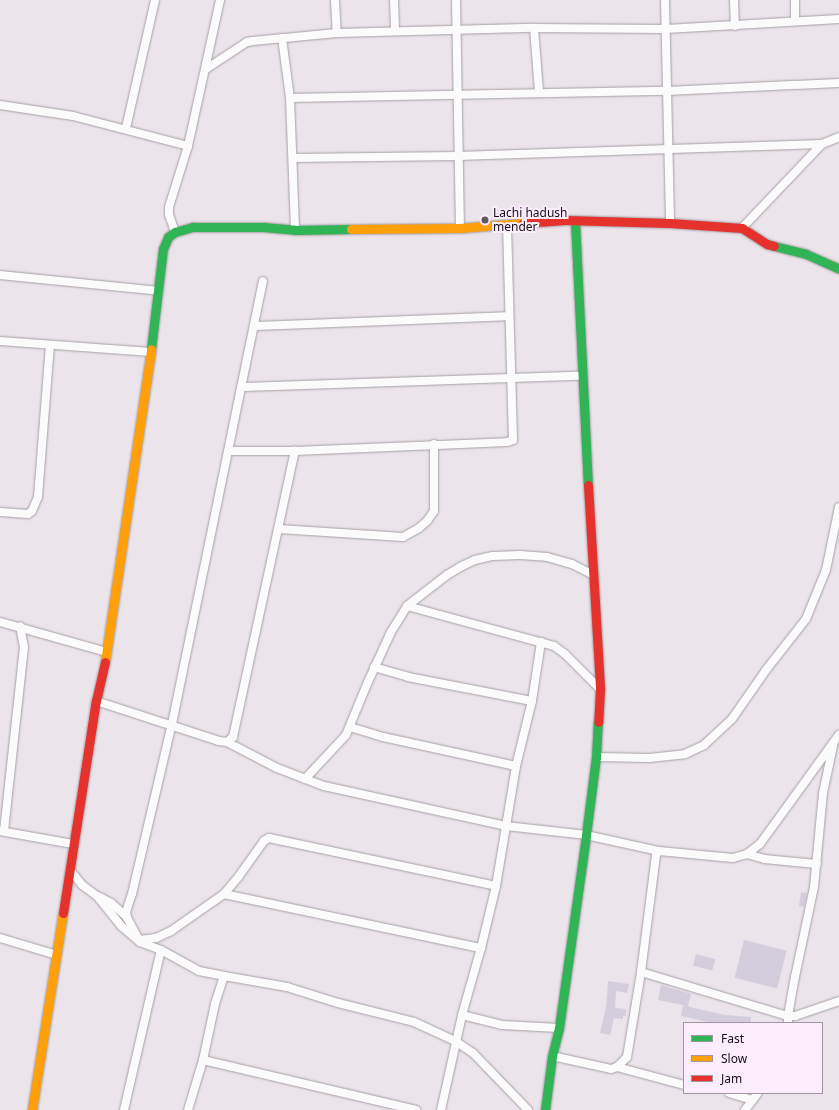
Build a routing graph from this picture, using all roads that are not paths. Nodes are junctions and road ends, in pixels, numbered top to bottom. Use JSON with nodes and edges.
{"nodes":[{"id":1,"x":155,"y":0,"type":"edge"},
{"id":2,"x":220,"y":0,"type":"edge"},
{"id":3,"x":335,"y":0,"type":"edge"},
{"id":4,"x":394,"y":0,"type":"edge"},
{"id":5,"x":456,"y":0,"type":"edge"},
{"id":6,"x":665,"y":0,"type":"edge"},
{"id":7,"x":734,"y":0,"type":"edge"},
{"id":8,"x":795,"y":0,"type":"edge"},
{"id":9,"x":839,"y":20,"type":"edge"},
{"id":10,"x":795,"y":21,"type":"junction"},
{"id":11,"x":735,"y":26,"type":"junction"},
{"id":12,"x":534,"y":28,"type":"junction"},
{"id":13,"x":666,"y":29,"type":"junction"},
{"id":14,"x":456,"y":30,"type":"junction"},
{"id":15,"x":395,"y":31,"type":"junction"},
{"id":16,"x":337,"y":33,"type":"junction"},
{"id":17,"x":282,"y":38,"type":"junction"},
{"id":18,"x":206,"y":69,"type":"junction"},
{"id":19,"x":839,"y":83,"type":"edge"},
{"id":20,"x":667,"y":90,"type":"junction"},
{"id":21,"x":539,"y":92,"type":"junction"},
{"id":22,"x":457,"y":96,"type":"junction"},
{"id":23,"x":290,"y":98,"type":"junction"},
{"id":24,"x":0,"y":105,"type":"edge"},
{"id":25,"x":126,"y":128,"type":"junction"},
{"id":26,"x":839,"y":137,"type":"edge"},
{"id":27,"x":822,"y":144,"type":"junction"},
{"id":28,"x":188,"y":146,"type":"junction"},
{"id":29,"x":669,"y":150,"type":"junction"},
{"id":30,"x":458,"y":156,"type":"junction"},
{"id":31,"x":293,"y":158,"type":"junction"},
{"id":32,"x":575,"y":220,"type":"junction"},
{"id":33,"x":670,"y":222,"type":"junction"},
{"id":34,"x":506,"y":224,"type":"junction"},
{"id":35,"x":460,"y":228,"type":"junction"},
{"id":36,"x":742,"y":228,"type":"junction"},
{"id":37,"x":295,"y":230,"type":"junction"},
{"id":38,"x":175,"y":232,"type":"junction"},
{"id":39,"x":839,"y":269,"type":"edge"},
{"id":40,"x":0,"y":275,"type":"edge"},
{"id":41,"x":263,"y":281,"type":"dead end"},
{"id":42,"x":159,"y":292,"type":"junction"},
{"id":43,"x":509,"y":316,"type":"junction"},
{"id":44,"x":254,"y":326,"type":"junction"},
{"id":45,"x":0,"y":340,"type":"edge"},
{"id":46,"x":50,"y":345,"type":"junction"},
{"id":47,"x":151,"y":352,"type":"junction"},
{"id":48,"x":581,"y":376,"type":"junction"},
{"id":49,"x":511,"y":377,"type":"junction"},
{"id":50,"x":241,"y":387,"type":"junction"},
{"id":51,"x":434,"y":444,"type":"junction"},
{"id":52,"x":228,"y":451,"type":"junction"},
{"id":53,"x":295,"y":451,"type":"junction"},
{"id":54,"x":839,"y":507,"type":"edge"},
{"id":55,"x":0,"y":512,"type":"edge"},
{"id":56,"x":279,"y":529,"type":"junction"},
{"id":57,"x":592,"y":574,"type":"junction"},
{"id":58,"x":407,"y":606,"type":"junction"},
{"id":59,"x":0,"y":622,"type":"edge"},
{"id":60,"x":20,"y":626,"type":"junction"},
{"id":61,"x":542,"y":642,"type":"junction"},
{"id":62,"x":107,"y":652,"type":"junction"},
{"id":63,"x":374,"y":667,"type":"junction"},
{"id":64,"x":600,"y":689,"type":"junction"},
{"id":65,"x":96,"y":701,"type":"junction"},
{"id":66,"x":532,"y":701,"type":"junction"},
{"id":67,"x":172,"y":724,"type":"junction"},
{"id":68,"x":350,"y":727,"type":"junction"},
{"id":69,"x":837,"y":739,"type":"edge"},
{"id":70,"x":227,"y":742,"type":"junction"},
{"id":71,"x":596,"y":756,"type":"junction"},
{"id":72,"x":516,"y":766,"type":"junction"},
{"id":73,"x":305,"y":779,"type":"junction"},
{"id":74,"x":506,"y":826,"type":"junction"},
{"id":75,"x":2,"y":831,"type":"edge"},
{"id":76,"x":586,"y":835,"type":"junction"},
{"id":77,"x":73,"y":844,"type":"junction"},
{"id":78,"x":659,"y":850,"type":"junction"},
{"id":79,"x":747,"y":854,"type":"junction"},
{"id":80,"x":817,"y":864,"type":"junction"},
{"id":81,"x":70,"y":870,"type":"junction"},
{"id":82,"x":496,"y":886,"type":"junction"},
{"id":83,"x":224,"y":894,"type":"junction"},
{"id":84,"x":98,"y":896,"type":"junction"},
{"id":85,"x":126,"y":916,"type":"junction"},
{"id":86,"x":0,"y":938,"type":"edge"},
{"id":87,"x":140,"y":941,"type":"junction"},
{"id":88,"x":482,"y":948,"type":"junction"},
{"id":89,"x":161,"y":950,"type":"junction"},
{"id":90,"x":57,"y":955,"type":"junction"},
{"id":91,"x":641,"y":972,"type":"junction"},
{"id":92,"x":224,"y":976,"type":"junction"},
{"id":93,"x":839,"y":1000,"type":"edge"},
{"id":94,"x":462,"y":1015,"type":"junction"},
{"id":95,"x":788,"y":1020,"type":"edge"},
{"id":96,"x":559,"y":1028,"type":"junction"},
{"id":97,"x":456,"y":1041,"type":"junction"},
{"id":98,"x":552,"y":1056,"type":"junction"},
{"id":99,"x":203,"y":1060,"type":"junction"},
{"id":100,"x":617,"y":1067,"type":"junction"},
{"id":101,"x":683,"y":1085,"type":"edge"},
{"id":102,"x":733,"y":1094,"type":"edge"},
{"id":103,"x":757,"y":1094,"type":"edge"},
{"id":104,"x":752,"y":1100,"type":"junction"},
{"id":105,"x":32,"y":1110,"type":"edge"},
{"id":106,"x":124,"y":1110,"type":"edge"},
{"id":107,"x":188,"y":1110,"type":"edge"},
{"id":108,"x":416,"y":1110,"type":"edge"},
{"id":109,"x":441,"y":1110,"type":"edge"},
{"id":110,"x":528,"y":1110,"type":"edge"},
{"id":111,"x":545,"y":1110,"type":"edge"},
{"id":112,"x":745,"y":1110,"type":"edge"}],
"edges":[{"from":1,"to":25,"type":"street"},
{"from":2,"to":18,"type":"street"},
{"from":3,"to":16,"type":"street"},
{"from":4,"to":15,"type":"street"},
{"from":5,"to":14,"type":"street"},
{"from":6,"to":13,"type":"street"},
{"from":7,"to":11,"type":"street"},
{"from":8,"to":10,"type":"street"},
{"from":9,"to":10,"type":"street"},
{"from":10,"to":11,"type":"street"},
{"from":11,"to":13,"type":"street"},
{"from":12,"to":13,"type":"street"},
{"from":12,"to":14,"type":"street"},
{"from":12,"to":21,"type":"street"},
{"from":13,"to":20,"type":"street"},
{"from":14,"to":15,"type":"street"},
{"from":14,"to":22,"type":"street"},
{"from":15,"to":16,"type":"street"},
{"from":16,"to":17,"type":"street"},
{"from":17,"to":18,"type":"street"},
{"from":17,"to":23,"type":"street"},
{"from":18,"to":28,"type":"street"},
{"from":19,"to":20,"type":"street"},
{"from":20,"to":21,"type":"street"},
{"from":20,"to":29,"type":"street"},
{"from":21,"to":22,"type":"street"},
{"from":22,"to":23,"type":"street"},
{"from":22,"to":30,"type":"street"},
{"from":23,"to":31,"type":"street"},
{"from":24,"to":25,"type":"street"},
{"from":25,"to":28,"type":"street"},
{"from":26,"to":27,"type":"street"},
{"from":27,"to":29,"type":"street"},
{"from":27,"to":36,"type":"street"},
{"from":28,"to":38,"type":"street"},
{"from":29,"to":30,"type":"street"},
{"from":29,"to":33,"type":"street"},
{"from":30,"to":31,"type":"street"},
{"from":30,"to":35,"type":"street"},
{"from":31,"to":37,"type":"street"},
{"from":32,"to":33,"type":"street"},
{"from":32,"to":34,"type":"street"},
{"from":32,"to":48,"type":"street"},
{"from":33,"to":36,"type":"street"},
{"from":34,"to":35,"type":"street"},
{"from":34,"to":43,"type":"street"},
{"from":35,"to":37,"type":"street"},
{"from":36,"to":39,"type":"street"},
{"from":37,"to":38,"type":"street"},
{"from":38,"to":42,"type":"street"},
{"from":40,"to":42,"type":"street"},
{"from":41,"to":44,"type":"street"},
{"from":42,"to":47,"type":"street"},
{"from":43,"to":44,"type":"street"},
{"from":43,"to":49,"type":"street"},
{"from":44,"to":50,"type":"street"},
{"from":45,"to":46,"type":"street"},
{"from":46,"to":47,"type":"street"},
{"from":46,"to":55,"type":"street"},
{"from":47,"to":62,"type":"street"},
{"from":48,"to":49,"type":"street"},
{"from":48,"to":57,"type":"street"},
{"from":49,"to":50,"type":"street"},
{"from":49,"to":51,"type":"street"},
{"from":50,"to":52,"type":"street"},
{"from":51,"to":53,"type":"street"},
{"from":51,"to":56,"type":"street"},
{"from":52,"to":53,"type":"street"},
{"from":52,"to":67,"type":"street"},
{"from":53,"to":56,"type":"street"},
{"from":54,"to":71,"type":"street"},
{"from":56,"to":70,"type":"street"},
{"from":57,"to":58,"type":"street"},
{"from":57,"to":64,"type":"street"},
{"from":58,"to":61,"type":"street"},
{"from":58,"to":63,"type":"street"},
{"from":59,"to":60,"type":"street"},
{"from":60,"to":62,"type":"street"},
{"from":60,"to":75,"type":"street"},
{"from":61,"to":64,"type":"street"},
{"from":61,"to":66,"type":"street"},
{"from":62,"to":65,"type":"street"},
{"from":63,"to":66,"type":"street"},
{"from":63,"to":68,"type":"street"},
{"from":64,"to":71,"type":"street"},
{"from":65,"to":67,"type":"street"},
{"from":65,"to":77,"type":"street"},
{"from":66,"to":72,"type":"street"},
{"from":67,"to":70,"type":"street"},
{"from":67,"to":85,"type":"street"},
{"from":68,"to":72,"type":"street"},
{"from":68,"to":73,"type":"street"},
{"from":69,"to":79,"type":"street"},
{"from":69,"to":80,"type":"street"},
{"from":70,"to":73,"type":"street"},
{"from":71,"to":76,"type":"street"},
{"from":72,"to":74,"type":"street"},
{"from":73,"to":74,"type":"street"},
{"from":74,"to":76,"type":"street"},
{"from":74,"to":82,"type":"street"},
{"from":75,"to":77,"type":"street"},
{"from":76,"to":78,"type":"street"},
{"from":76,"to":96,"type":"street"},
{"from":77,"to":81,"type":"street"},
{"from":78,"to":79,"type":"street"},
{"from":78,"to":91,"type":"street"},
{"from":79,"to":80,"type":"street"},
{"from":80,"to":95,"type":"street"},
{"from":81,"to":84,"type":"street"},
{"from":81,"to":90,"type":"street"},
{"from":82,"to":83,"type":"street"},
{"from":82,"to":88,"type":"street"},
{"from":83,"to":87,"type":"street"},
{"from":83,"to":88,"type":"street"},
{"from":84,"to":85,"type":"street"},
{"from":84,"to":87,"type":"street"},
{"from":85,"to":87,"type":"street"},
{"from":86,"to":90,"type":"street"},
{"from":87,"to":89,"type":"street"},
{"from":88,"to":94,"type":"street"},
{"from":89,"to":92,"type":"street"},
{"from":89,"to":106,"type":"street"},
{"from":90,"to":105,"type":"street"},
{"from":91,"to":95,"type":"street"},
{"from":91,"to":100,"type":"street"},
{"from":92,"to":97,"type":"street"},
{"from":92,"to":99,"type":"street"},
{"from":93,"to":95,"type":"street"},
{"from":94,"to":96,"type":"street"},
{"from":94,"to":97,"type":"street"},
{"from":96,"to":98,"type":"street"},
{"from":97,"to":109,"type":"street"},
{"from":97,"to":110,"type":"street"},
{"from":98,"to":100,"type":"street"},
{"from":98,"to":111,"type":"street"},
{"from":99,"to":107,"type":"street"},
{"from":99,"to":108,"type":"street"},
{"from":100,"to":101,"type":"street"},
{"from":102,"to":104,"type":"street"},
{"from":103,"to":104,"type":"street"},
{"from":104,"to":112,"type":"street"}]}
